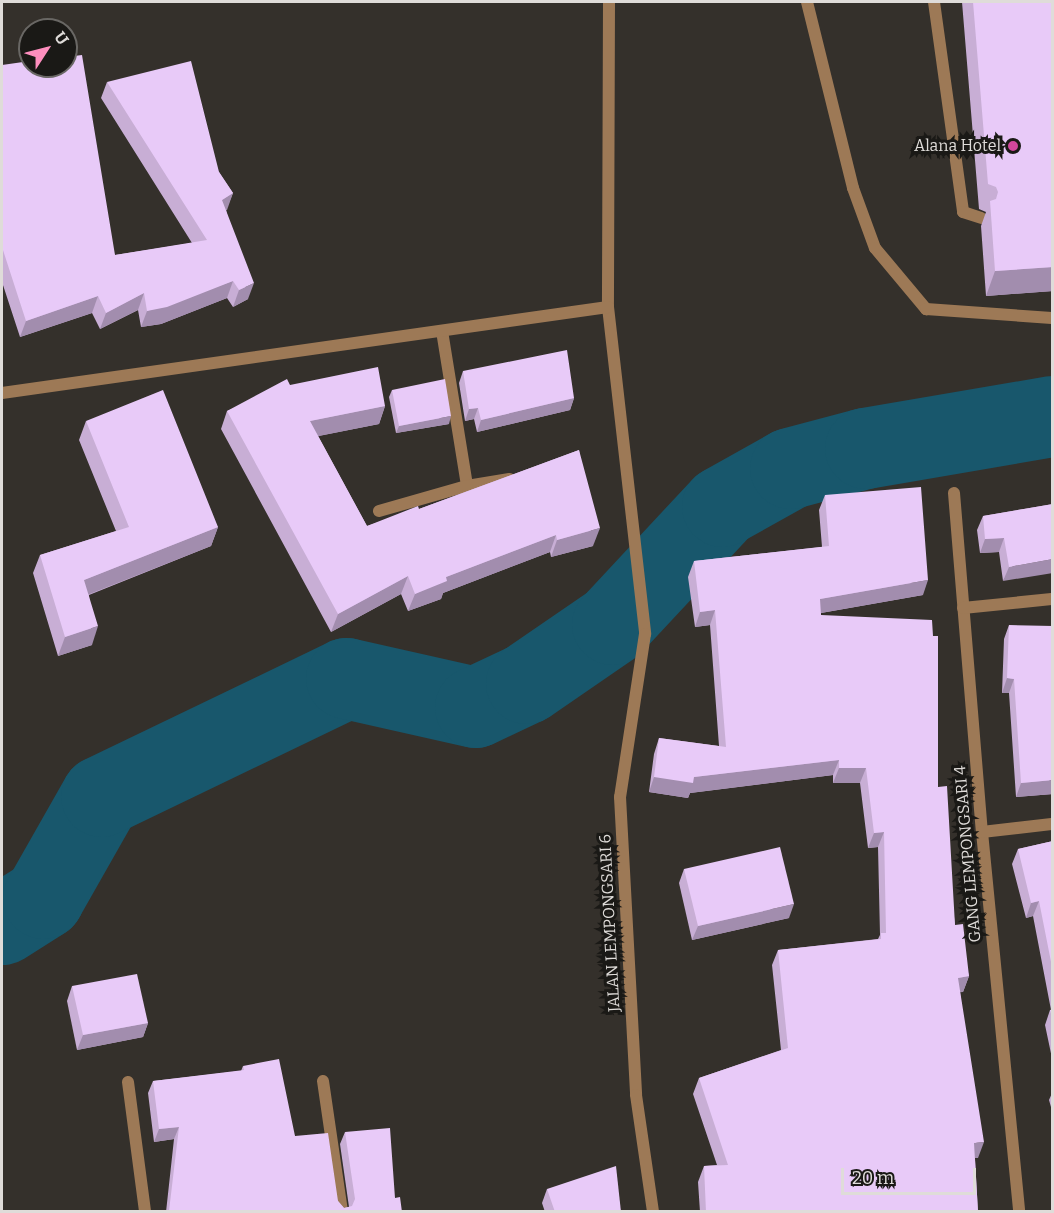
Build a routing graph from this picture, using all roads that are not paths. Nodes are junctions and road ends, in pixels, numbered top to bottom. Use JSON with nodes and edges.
{"nodes":[{"id":1,"x":609,"y":2,"type":"edge"},
{"id":2,"x":807,"y":2,"type":"edge"},
{"id":3,"x":934,"y":2,"type":"edge"},
{"id":4,"x":981,"y":218,"type":"dead end"},
{"id":5,"x":608,"y":307,"type":"junction"},
{"id":6,"x":1053,"y":318,"type":"edge"},
{"id":7,"x":442,"y":331,"type":"junction"},
{"id":8,"x":2,"y":393,"type":"edge"},
{"id":9,"x":526,"y":476,"type":"edge"},
{"id":10,"x":467,"y":486,"type":"junction"},
{"id":11,"x":954,"y":493,"type":"dead end"},
{"id":12,"x":379,"y":511,"type":"dead end"},
{"id":13,"x":1053,"y":598,"type":"edge"},
{"id":14,"x":963,"y":608,"type":"junction"},
{"id":15,"x":1053,"y":824,"type":"edge"},
{"id":16,"x":982,"y":832,"type":"junction"},
{"id":17,"x":323,"y":1081,"type":"dead end"},
{"id":18,"x":128,"y":1082,"type":"dead end"},
{"id":19,"x":145,"y":1212,"type":"edge"},
{"id":20,"x":342,"y":1212,"type":"edge"},
{"id":21,"x":653,"y":1212,"type":"edge"},
{"id":22,"x":1018,"y":1212,"type":"edge"}],
"edges":[{"from":1,"to":5,"type":"street","name":"JALAN LEMPONGSARI 6"},
{"from":2,"to":6,"type":"street"},
{"from":3,"to":4,"type":"street"},
{"from":5,"to":7,"type":"street"},
{"from":5,"to":21,"type":"street","name":"JALAN LEMPONGSARI 6"},
{"from":7,"to":8,"type":"street"},
{"from":7,"to":10,"type":"street"},
{"from":9,"to":10,"type":"street"},
{"from":10,"to":12,"type":"street"},
{"from":11,"to":14,"type":"street","name":"GANG LEMPONGSARI 4"},
{"from":13,"to":14,"type":"street"},
{"from":14,"to":16,"type":"street","name":"GANG LEMPONGSARI 4"},
{"from":15,"to":16,"type":"street"},
{"from":16,"to":22,"type":"street","name":"GANG LEMPONGSARI 4"},
{"from":17,"to":20,"type":"street"},
{"from":18,"to":19,"type":"street"}]}
